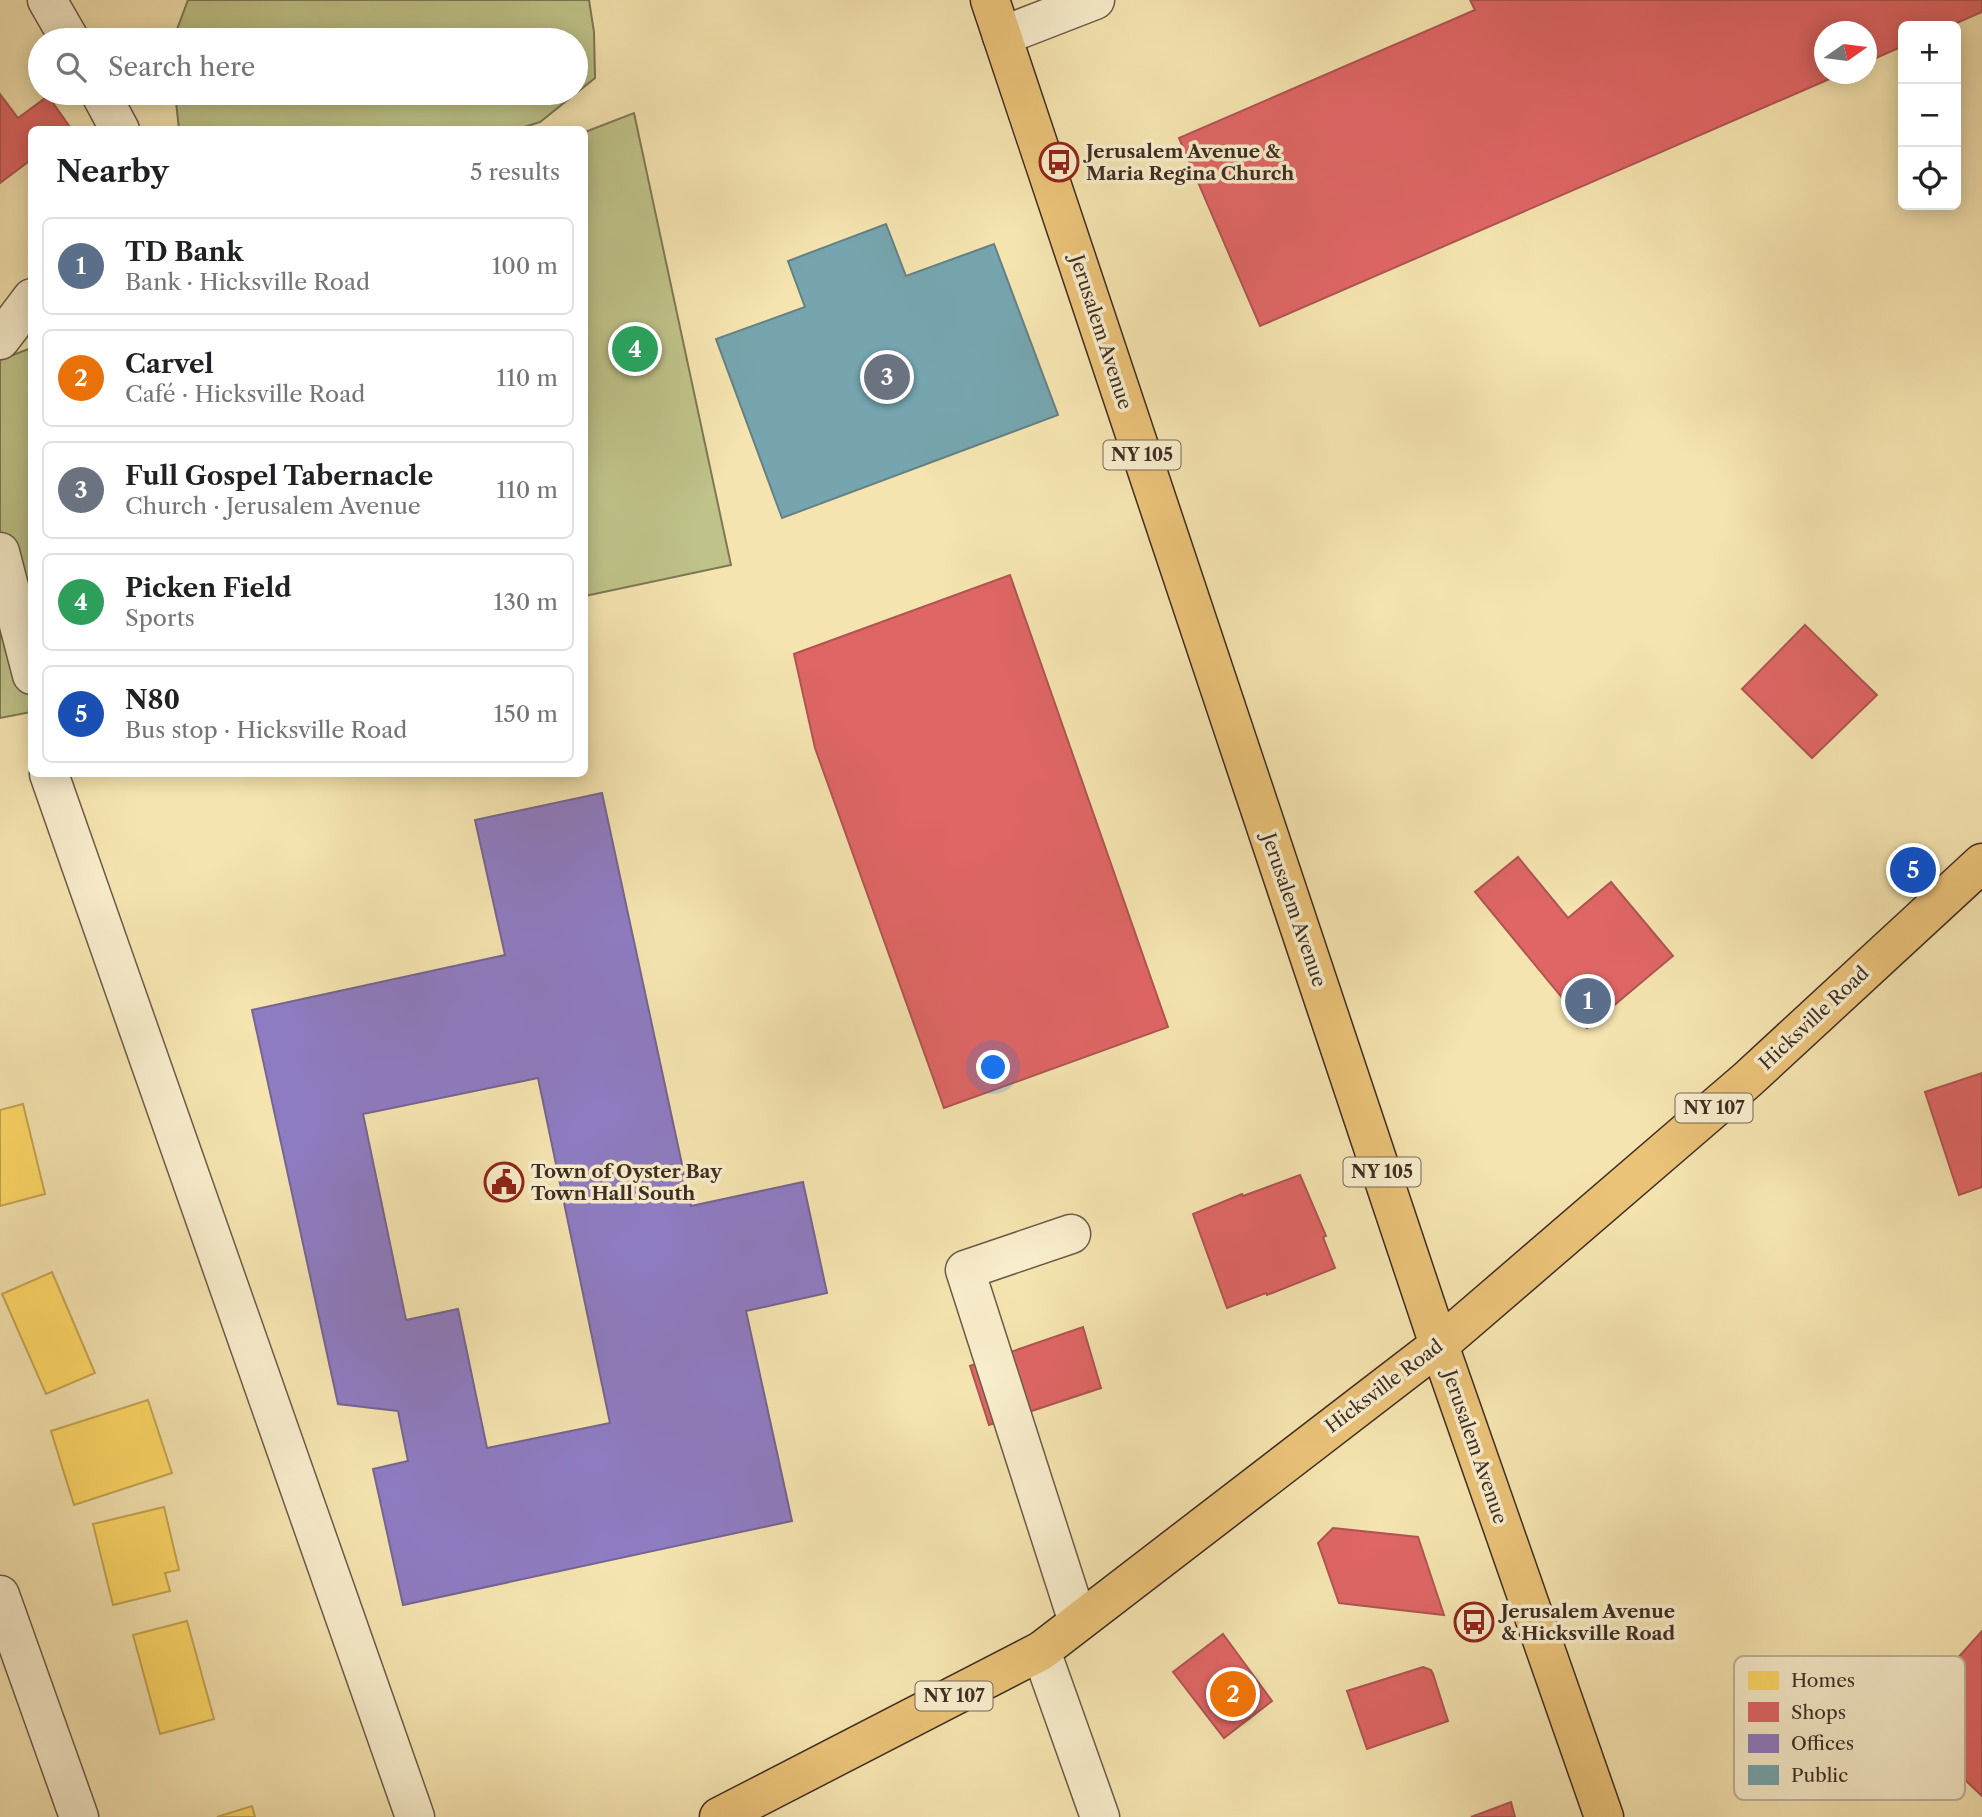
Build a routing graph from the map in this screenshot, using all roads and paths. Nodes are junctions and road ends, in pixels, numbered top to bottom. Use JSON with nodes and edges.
{"nodes":[{"id":1,"x":47,"y":0,"type":"edge"},
{"id":2,"x":990,"y":0,"type":"edge"},
{"id":3,"x":1095,"y":0,"type":"edge"},
{"id":4,"x":63,"y":28,"type":"edge"},
{"id":5,"x":1002,"y":36,"type":"junction"},
{"id":6,"x":106,"y":105,"type":"edge"},
{"id":7,"x":118,"y":126,"type":"edge"},
{"id":8,"x":28,"y":303,"type":"edge"},
{"id":9,"x":0,"y":340,"type":"edge"},
{"id":10,"x":0,"y":552,"type":"edge"},
{"id":11,"x":28,"y":660,"type":"edge"},
{"id":12,"x":50,"y":777,"type":"edge"},
{"id":13,"x":1982,"y":863,"type":"edge"},
{"id":14,"x":1071,"y":1234,"type":"dead end"},
{"id":15,"x":1439,"y":1345,"type":"junction"},
{"id":16,"x":0,"y":1595,"type":"edge"},
{"id":17,"x":1078,"y":1622,"type":"junction"},
{"id":18,"x":1041,"y":1650,"type":"junction"},
{"id":19,"x":79,"y":1817,"type":"edge"},
{"id":20,"x":415,"y":1817,"type":"edge"},
{"id":21,"x":719,"y":1817,"type":"edge"},
{"id":22,"x":1100,"y":1817,"type":"edge"},
{"id":23,"x":1604,"y":1817,"type":"edge"}],
"edges":[{"from":1,"to":4,"type":"street"},
{"from":2,"to":5,"type":"main road","name":"Jerusalem Avenue","number":"NY 105"},
{"from":3,"to":5,"type":"street"},
{"from":5,"to":15,"type":"main road","name":"Jerusalem Avenue","number":"NY 105"},
{"from":6,"to":7,"type":"street"},
{"from":8,"to":9,"type":"street"},
{"from":10,"to":11,"type":"street"},
{"from":12,"to":20,"type":"street"},
{"from":13,"to":15,"type":"main road","name":"Hicksville Road","number":"NY 107"},
{"from":14,"to":17,"type":"street"},
{"from":15,"to":17,"type":"main road","name":"Hicksville Road","number":"NY 107"},
{"from":15,"to":23,"type":"main road","name":"Jerusalem Avenue"},
{"from":16,"to":19,"type":"street"},
{"from":17,"to":18,"type":"main road","name":"Hicksville Road","number":"NY 107"},
{"from":18,"to":21,"type":"main road","name":"Hicksville Road","number":"NY 107"},
{"from":18,"to":22,"type":"street"}]}
